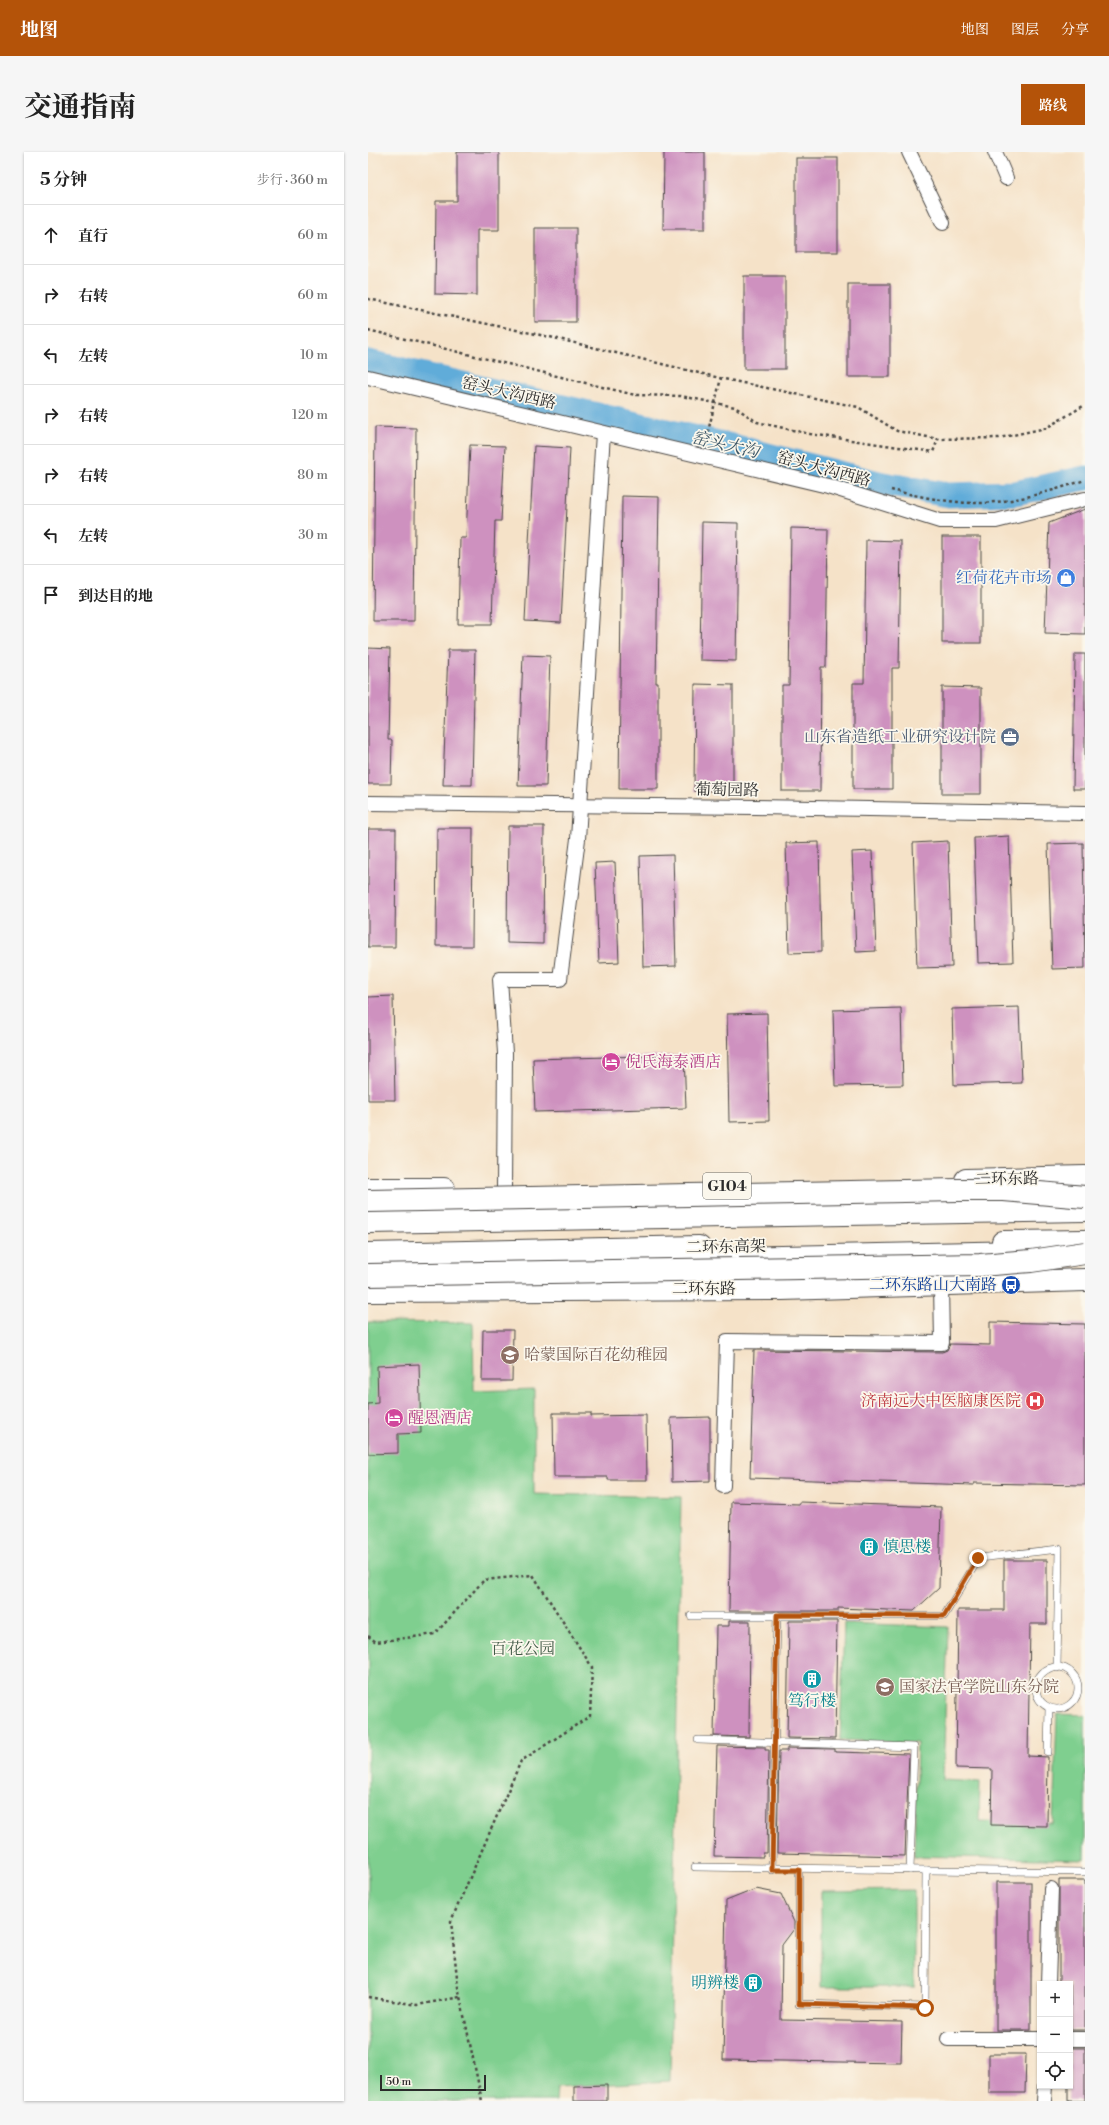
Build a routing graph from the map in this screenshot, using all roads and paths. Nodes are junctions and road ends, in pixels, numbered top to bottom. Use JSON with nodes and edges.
{"nodes":[{"id":1,"x":909,"y":152,"type":"edge"},
{"id":2,"x":995,"y":152,"type":"edge"},
{"id":3,"x":1006,"y":178,"type":"dead end"},
{"id":4,"x":944,"y":223,"type":"dead end"},
{"id":5,"x":368,"y":299,"type":"edge"},
{"id":6,"x":368,"y":330,"type":"edge"},
{"id":7,"x":368,"y":377,"type":"edge"},
{"id":8,"x":721,"y":378,"type":"junction"},
{"id":9,"x":714,"y":403,"type":"junction"},
{"id":10,"x":1085,"y":406,"type":"edge"},
{"id":11,"x":603,"y":433,"type":"junction"},
{"id":12,"x":938,"y":439,"type":"junction"},
{"id":13,"x":704,"y":447,"type":"dead end"},
{"id":14,"x":1085,"y":480,"type":"edge"},
{"id":15,"x":887,"y":489,"type":"dead end"},
{"id":16,"x":1085,"y":499,"type":"edge"},
{"id":17,"x":368,"y":803,"type":"edge"},
{"id":18,"x":580,"y":805,"type":"junction"},
{"id":19,"x":1085,"y":813,"type":"edge"},
{"id":20,"x":1085,"y":1177,"type":"edge"},
{"id":21,"x":857,"y":1183,"type":"junction"},
{"id":22,"x":368,"y":1189,"type":"edge"},
{"id":23,"x":504,"y":1189,"type":"junction"},
{"id":24,"x":1085,"y":1197,"type":"edge"},
{"id":25,"x":368,"y":1201,"type":"edge"},
{"id":26,"x":1085,"y":1204,"type":"edge"},
{"id":27,"x":1030,"y":1205,"type":"junction"},
{"id":28,"x":906,"y":1207,"type":"junction"},
{"id":29,"x":1085,"y":1210,"type":"edge"},
{"id":30,"x":368,"y":1215,"type":"edge"},
{"id":31,"x":368,"y":1222,"type":"edge"},
{"id":32,"x":1085,"y":1241,"type":"edge"},
{"id":33,"x":368,"y":1254,"type":"edge"},
{"id":34,"x":1083,"y":1264,"type":"edge"},
{"id":35,"x":368,"y":1265,"type":"edge"},
{"id":36,"x":368,"y":1275,"type":"edge"},
{"id":37,"x":941,"y":1284,"type":"junction"},
{"id":38,"x":368,"y":1291,"type":"edge"},
{"id":39,"x":723,"y":1486,"type":"dead end"},
{"id":40,"x":777,"y":1615,"type":"junction"},
{"id":41,"x":691,"y":1616,"type":"dead end"},
{"id":42,"x":368,"y":1636,"type":"edge"},
{"id":43,"x":1057,"y":1668,"type":"junction"},
{"id":44,"x":1081,"y":1695,"type":"edge"},
{"id":45,"x":1049,"y":1708,"type":"junction"},
{"id":46,"x":698,"y":1740,"type":"dead end"},
{"id":47,"x":774,"y":1741,"type":"junction"},
{"id":48,"x":1048,"y":1752,"type":"dead end"},
{"id":49,"x":695,"y":1867,"type":"dead end"},
{"id":50,"x":772,"y":1870,"type":"junction"},
{"id":51,"x":799,"y":1870,"type":"junction"},
{"id":52,"x":910,"y":1870,"type":"junction"},
{"id":53,"x":926,"y":1870,"type":"junction"},
{"id":54,"x":1085,"y":1872,"type":"edge"},
{"id":55,"x":1051,"y":1888,"type":"dead end"},
{"id":56,"x":1048,"y":1981,"type":"edge"},
{"id":57,"x":368,"y":1997,"type":"edge"},
{"id":58,"x":460,"y":1997,"type":"junction"},
{"id":59,"x":948,"y":2039,"type":"dead end"},
{"id":60,"x":1037,"y":2039,"type":"edge"},
{"id":61,"x":1073,"y":2039,"type":"edge"},
{"id":62,"x":1085,"y":2039,"type":"edge"},
{"id":63,"x":1045,"y":2089,"type":"edge"},
{"id":64,"x":482,"y":2101,"type":"edge"},
{"id":65,"x":1044,"y":2101,"type":"edge"}],
"edges":[{"from":1,"to":4,"type":"street"},
{"from":2,"to":3,"type":"street"},
{"from":5,"to":8,"type":"path"},
{"from":6,"to":9,"type":"path"},
{"from":7,"to":11,"type":"street","name":"窑头大沟西路"},
{"from":8,"to":9,"type":"path"},
{"from":8,"to":12,"type":"path"},
{"from":9,"to":12,"type":"path"},
{"from":9,"to":13,"type":"path"},
{"from":10,"to":12,"type":"path"},
{"from":11,"to":16,"type":"street","name":"窑头大沟西路"},
{"from":11,"to":18,"type":"street"},
{"from":14,"to":15,"type":"path"},
{"from":17,"to":18,"type":"street","name":"葡萄园路"},
{"from":18,"to":19,"type":"street","name":"葡萄园路"},
{"from":18,"to":23,"type":"street"},
{"from":20,"to":21,"type":"highway","name":"二环东路","number":"G104"},
{"from":20,"to":27,"type":"highway","name":"二环东路"},
{"from":21,"to":23,"type":"highway","name":"二环东路","number":"G104"},
{"from":21,"to":28,"type":"highway","name":"二环东路"},
{"from":22,"to":23,"type":"highway","name":"二环东路","number":"G104"},
{"from":24,"to":25,"type":"highway","bridge":true},
{"from":26,"to":27,"type":"highway","name":"二环东路","number":"G104"},
{"from":27,"to":28,"type":"highway","name":"二环东路","number":"G104"},
{"from":28,"to":30,"type":"highway","name":"二环东路","number":"G104"},
{"from":29,"to":31,"type":"highway","name":"二环东高架"},
{"from":32,"to":33,"type":"highway","name":"二环东高架"},
{"from":34,"to":35,"type":"highway","name":"二环东路"},
{"from":34,"to":36,"type":"highway","bridge":true},
{"from":34,"to":37,"type":"highway","name":"二环东路"},
{"from":37,"to":38,"type":"highway","name":"二环东路"},
{"from":37,"to":39,"type":"street"},
{"from":40,"to":41,"type":"lane"},
{"from":40,"to":43,"type":"lane"},
{"from":40,"to":47,"type":"lane"},
{"from":42,"to":58,"type":"path"},
{"from":43,"to":44,"type":"lane"},
{"from":43,"to":45,"type":"lane"},
{"from":44,"to":45,"type":"lane"},
{"from":45,"to":48,"type":"lane"},
{"from":46,"to":47,"type":"lane"},
{"from":47,"to":50,"type":"lane"},
{"from":47,"to":52,"type":"lane"},
{"from":49,"to":50,"type":"lane"},
{"from":50,"to":51,"type":"lane"},
{"from":51,"to":52,"type":"lane"},
{"from":51,"to":53,"type":"lane"},
{"from":52,"to":53,"type":"lane"},
{"from":53,"to":54,"type":"lane"},
{"from":55,"to":56,"type":"street"},
{"from":57,"to":58,"type":"path"},
{"from":58,"to":64,"type":"path"},
{"from":59,"to":60,"type":"street"},
{"from":61,"to":62,"type":"street"},
{"from":63,"to":65,"type":"street"}]}
